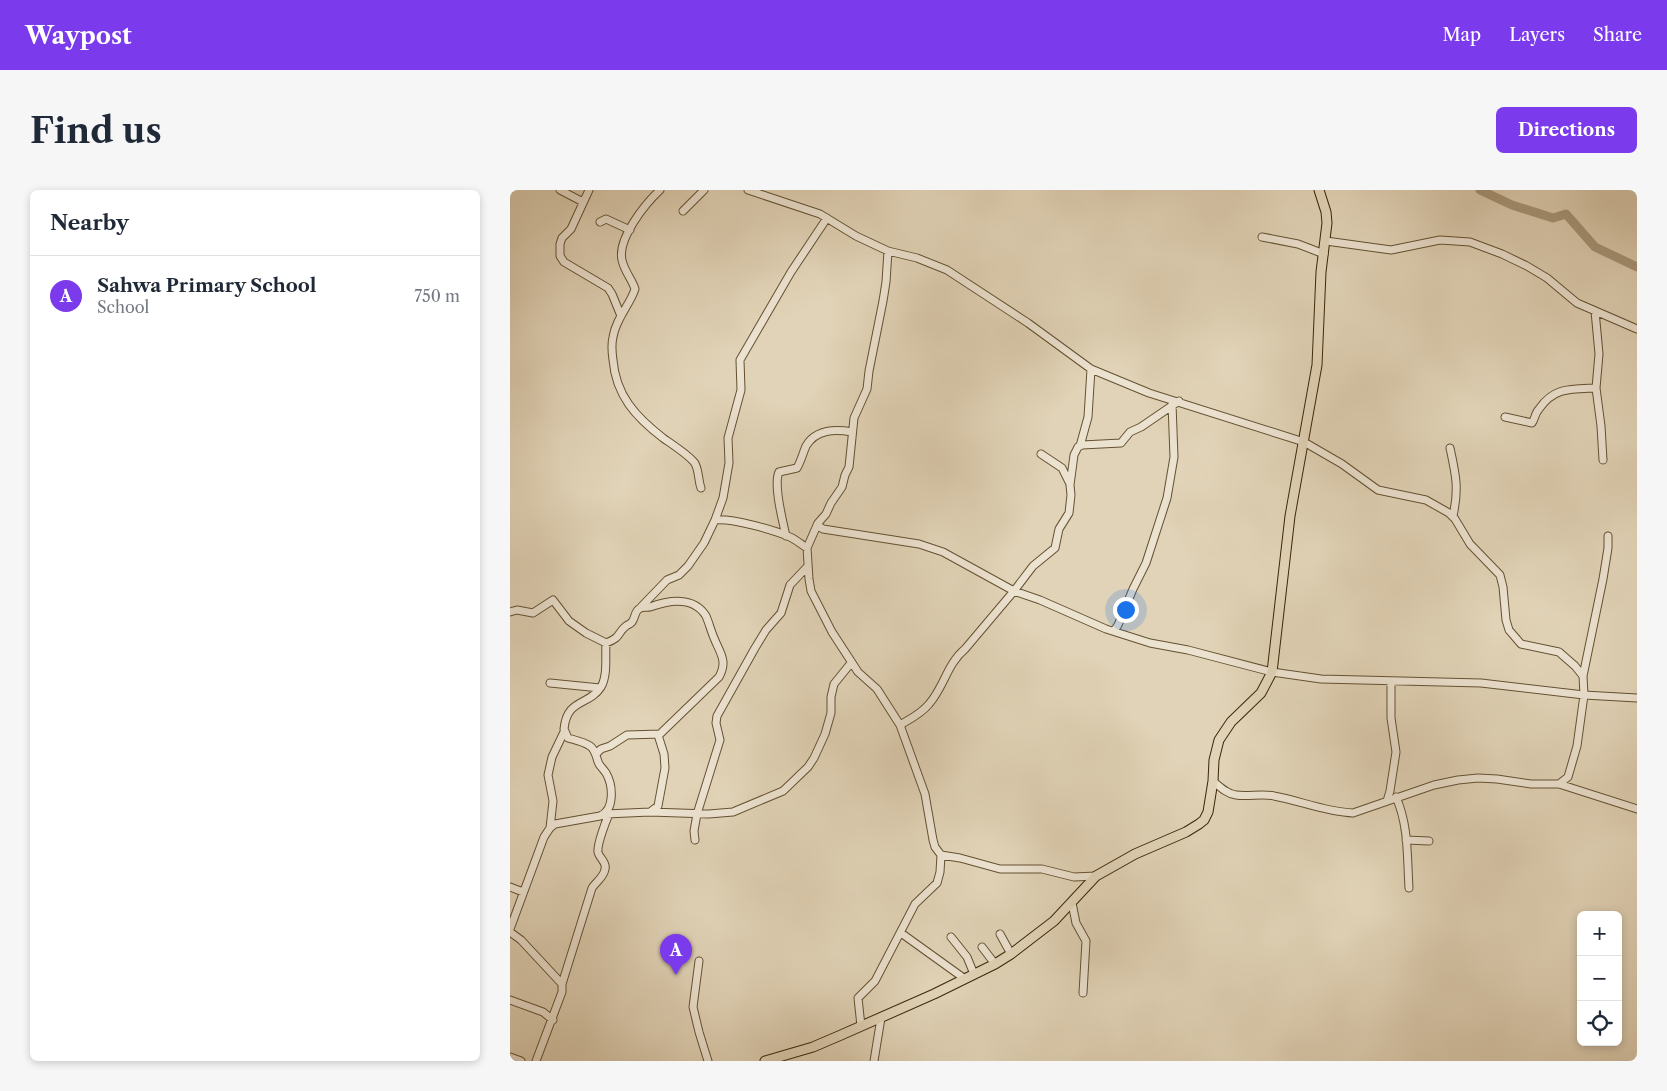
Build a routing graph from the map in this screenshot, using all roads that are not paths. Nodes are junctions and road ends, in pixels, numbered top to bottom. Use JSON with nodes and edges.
{"nodes":[{"id":1,"x":560,"y":190,"type":"edge"},
{"id":2,"x":589,"y":190,"type":"edge"},
{"id":3,"x":660,"y":190,"type":"edge"},
{"id":4,"x":704,"y":190,"type":"edge"},
{"id":5,"x":748,"y":190,"type":"edge"},
{"id":6,"x":1319,"y":190,"type":"edge"},
{"id":7,"x":583,"y":202,"type":"junction"},
{"id":8,"x":683,"y":211,"type":"dead end"},
{"id":9,"x":827,"y":218,"type":"junction"},
{"id":10,"x":600,"y":222,"type":"dead end"},
{"id":11,"x":630,"y":230,"type":"junction"},
{"id":12,"x":1262,"y":237,"type":"dead end"},
{"id":13,"x":1326,"y":241,"type":"junction"},
{"id":14,"x":888,"y":252,"type":"junction"},
{"id":15,"x":1324,"y":254,"type":"junction"},
{"id":16,"x":1595,"y":311,"type":"junction"},
{"id":17,"x":621,"y":316,"type":"junction"},
{"id":18,"x":1637,"y":330,"type":"edge"},
{"id":19,"x":1091,"y":369,"type":"junction"},
{"id":20,"x":1596,"y":388,"type":"junction"},
{"id":21,"x":1176,"y":403,"type":"junction"},
{"id":22,"x":1505,"y":417,"type":"dead end"},
{"id":23,"x":852,"y":432,"type":"junction"},
{"id":24,"x":1304,"y":442,"type":"junction"},
{"id":25,"x":1078,"y":448,"type":"junction"},
{"id":26,"x":1450,"y":448,"type":"dead end"},
{"id":27,"x":1041,"y":454,"type":"dead end"},
{"id":28,"x":1602,"y":460,"type":"dead end"},
{"id":29,"x":1070,"y":485,"type":"junction"},
{"id":30,"x":701,"y":488,"type":"dead end"},
{"id":31,"x":1453,"y":516,"type":"junction"},
{"id":32,"x":715,"y":520,"type":"junction"},
{"id":33,"x":817,"y":525,"type":"junction"},
{"id":34,"x":786,"y":536,"type":"junction"},
{"id":35,"x":1608,"y":536,"type":"dead end"},
{"id":36,"x":807,"y":548,"type":"junction"},
{"id":37,"x":808,"y":566,"type":"junction"},
{"id":38,"x":1014,"y":591,"type":"junction"},
{"id":39,"x":641,"y":607,"type":"junction"},
{"id":40,"x":510,"y":612,"type":"edge"},
{"id":41,"x":1114,"y":631,"type":"junction"},
{"id":42,"x":606,"y":643,"type":"junction"},
{"id":43,"x":851,"y":663,"type":"junction"},
{"id":44,"x":1272,"y":672,"type":"junction"},
{"id":45,"x":1583,"y":676,"type":"junction"},
{"id":46,"x":1391,"y":681,"type":"junction"},
{"id":47,"x":550,"y":683,"type":"dead end"},
{"id":48,"x":600,"y":688,"type":"junction"},
{"id":49,"x":1584,"y":695,"type":"junction"},
{"id":50,"x":1637,"y":698,"type":"edge"},
{"id":51,"x":900,"y":725,"type":"junction"},
{"id":52,"x":564,"y":732,"type":"junction"},
{"id":53,"x":658,"y":735,"type":"junction"},
{"id":54,"x":596,"y":754,"type":"junction"},
{"id":55,"x":1213,"y":782,"type":"junction"},
{"id":56,"x":1559,"y":784,"type":"junction"},
{"id":57,"x":1396,"y":798,"type":"junction"},
{"id":58,"x":1387,"y":800,"type":"junction"},
{"id":59,"x":1637,"y":809,"type":"edge"},
{"id":60,"x":650,"y":812,"type":"junction"},
{"id":61,"x":608,"y":814,"type":"junction"},
{"id":62,"x":697,"y":814,"type":"junction"},
{"id":63,"x":550,"y":828,"type":"junction"},
{"id":64,"x":695,"y":840,"type":"dead end"},
{"id":65,"x":1406,"y":840,"type":"junction"},
{"id":66,"x":1429,"y":840,"type":"dead end"},
{"id":67,"x":941,"y":855,"type":"junction"},
{"id":68,"x":1096,"y":876,"type":"junction"},
{"id":69,"x":510,"y":887,"type":"edge"},
{"id":70,"x":1408,"y":888,"type":"dead end"},
{"id":71,"x":523,"y":892,"type":"junction"},
{"id":72,"x":1072,"y":903,"type":"junction"},
{"id":73,"x":510,"y":931,"type":"edge"},
{"id":74,"x":901,"y":933,"type":"junction"},
{"id":75,"x":1000,"y":934,"type":"dead end"},
{"id":76,"x":951,"y":937,"type":"dead end"},
{"id":77,"x":982,"y":947,"type":"dead end"},
{"id":78,"x":1011,"y":954,"type":"junction"},
{"id":79,"x":699,"y":961,"type":"dead end"},
{"id":80,"x":995,"y":964,"type":"junction"},
{"id":81,"x":974,"y":974,"type":"junction"},
{"id":82,"x":965,"y":979,"type":"junction"},
{"id":83,"x":562,"y":984,"type":"junction"},
{"id":84,"x":1083,"y":993,"type":"dead end"},
{"id":85,"x":510,"y":1000,"type":"edge"},
{"id":86,"x":881,"y":1018,"type":"junction"},
{"id":87,"x":553,"y":1020,"type":"junction"},
{"id":88,"x":861,"y":1026,"type":"junction"},
{"id":89,"x":510,"y":1057,"type":"edge"},
{"id":90,"x":520,"y":1061,"type":"edge"},
{"id":91,"x":536,"y":1061,"type":"edge"},
{"id":92,"x":708,"y":1061,"type":"edge"},
{"id":93,"x":765,"y":1061,"type":"edge"},
{"id":94,"x":874,"y":1061,"type":"edge"}],
"edges":[{"from":1,"to":7,"type":"street"},
{"from":2,"to":7,"type":"street"},
{"from":3,"to":11,"type":"street"},
{"from":4,"to":8,"type":"street"},
{"from":5,"to":9,"type":"street"},
{"from":6,"to":13,"type":"main road"},
{"from":7,"to":17,"type":"street"},
{"from":9,"to":14,"type":"street"},
{"from":9,"to":32,"type":"street"},
{"from":10,"to":11,"type":"street"},
{"from":11,"to":17,"type":"street"},
{"from":12,"to":15,"type":"street"},
{"from":13,"to":15,"type":"main road"},
{"from":13,"to":16,"type":"street"},
{"from":14,"to":19,"type":"street"},
{"from":14,"to":23,"type":"street"},
{"from":15,"to":24,"type":"main road"},
{"from":16,"to":18,"type":"street"},
{"from":16,"to":20,"type":"street"},
{"from":17,"to":30,"type":"street"},
{"from":19,"to":21,"type":"street"},
{"from":19,"to":25,"type":"street"},
{"from":20,"to":22,"type":"street"},
{"from":20,"to":28,"type":"street"},
{"from":21,"to":24,"type":"street"},
{"from":21,"to":25,"type":"street"},
{"from":21,"to":41,"type":"street"},
{"from":23,"to":33,"type":"street"},
{"from":23,"to":34,"type":"street"},
{"from":24,"to":31,"type":"street"},
{"from":24,"to":44,"type":"main road"},
{"from":25,"to":29,"type":"street"},
{"from":26,"to":31,"type":"street"},
{"from":27,"to":29,"type":"street"},
{"from":29,"to":38,"type":"street"},
{"from":31,"to":45,"type":"street"},
{"from":32,"to":34,"type":"street"},
{"from":32,"to":39,"type":"street"},
{"from":33,"to":36,"type":"street"},
{"from":33,"to":38,"type":"street"},
{"from":34,"to":36,"type":"street"},
{"from":35,"to":45,"type":"street"},
{"from":36,"to":37,"type":"street"},
{"from":37,"to":43,"type":"street"},
{"from":37,"to":62,"type":"street"},
{"from":38,"to":41,"type":"street"},
{"from":38,"to":51,"type":"street"},
{"from":39,"to":42,"type":"street"},
{"from":39,"to":53,"type":"street"},
{"from":40,"to":42,"type":"street"},
{"from":41,"to":44,"type":"street"},
{"from":42,"to":48,"type":"street"},
{"from":43,"to":51,"type":"street"},
{"from":43,"to":62,"type":"street"},
{"from":44,"to":46,"type":"street"},
{"from":44,"to":55,"type":"main road"},
{"from":45,"to":49,"type":"street"},
{"from":46,"to":49,"type":"street"},
{"from":46,"to":58,"type":"street"},
{"from":47,"to":48,"type":"street"},
{"from":48,"to":52,"type":"street"},
{"from":49,"to":50,"type":"street"},
{"from":49,"to":56,"type":"street"},
{"from":51,"to":67,"type":"street"},
{"from":52,"to":54,"type":"street"},
{"from":52,"to":63,"type":"street"},
{"from":53,"to":54,"type":"street"},
{"from":53,"to":60,"type":"street"},
{"from":54,"to":61,"type":"street"},
{"from":55,"to":58,"type":"street"},
{"from":55,"to":68,"type":"main road"},
{"from":56,"to":57,"type":"street"},
{"from":56,"to":59,"type":"street"},
{"from":57,"to":58,"type":"street"},
{"from":57,"to":65,"type":"street"},
{"from":60,"to":61,"type":"street"},
{"from":60,"to":62,"type":"street"},
{"from":61,"to":63,"type":"street"},
{"from":61,"to":83,"type":"street"},
{"from":62,"to":64,"type":"street"},
{"from":63,"to":71,"type":"street"},
{"from":65,"to":66,"type":"street"},
{"from":65,"to":70,"type":"street"},
{"from":67,"to":68,"type":"street"},
{"from":67,"to":74,"type":"street"},
{"from":68,"to":72,"type":"main road"},
{"from":69,"to":71,"type":"street"},
{"from":71,"to":73,"type":"street"},
{"from":72,"to":78,"type":"main road"},
{"from":72,"to":84,"type":"street"},
{"from":73,"to":83,"type":"street"},
{"from":74,"to":82,"type":"street"},
{"from":74,"to":88,"type":"street"},
{"from":75,"to":78,"type":"street"},
{"from":76,"to":81,"type":"street"},
{"from":77,"to":80,"type":"street"},
{"from":78,"to":80,"type":"main road"},
{"from":79,"to":92,"type":"street"},
{"from":80,"to":81,"type":"main road"},
{"from":81,"to":82,"type":"main road"},
{"from":82,"to":86,"type":"main road"},
{"from":83,"to":87,"type":"street"},
{"from":85,"to":87,"type":"street"},
{"from":86,"to":88,"type":"main road"},
{"from":86,"to":94,"type":"street"},
{"from":87,"to":91,"type":"street"},
{"from":88,"to":93,"type":"main road"},
{"from":89,"to":90,"type":"street"}]}
